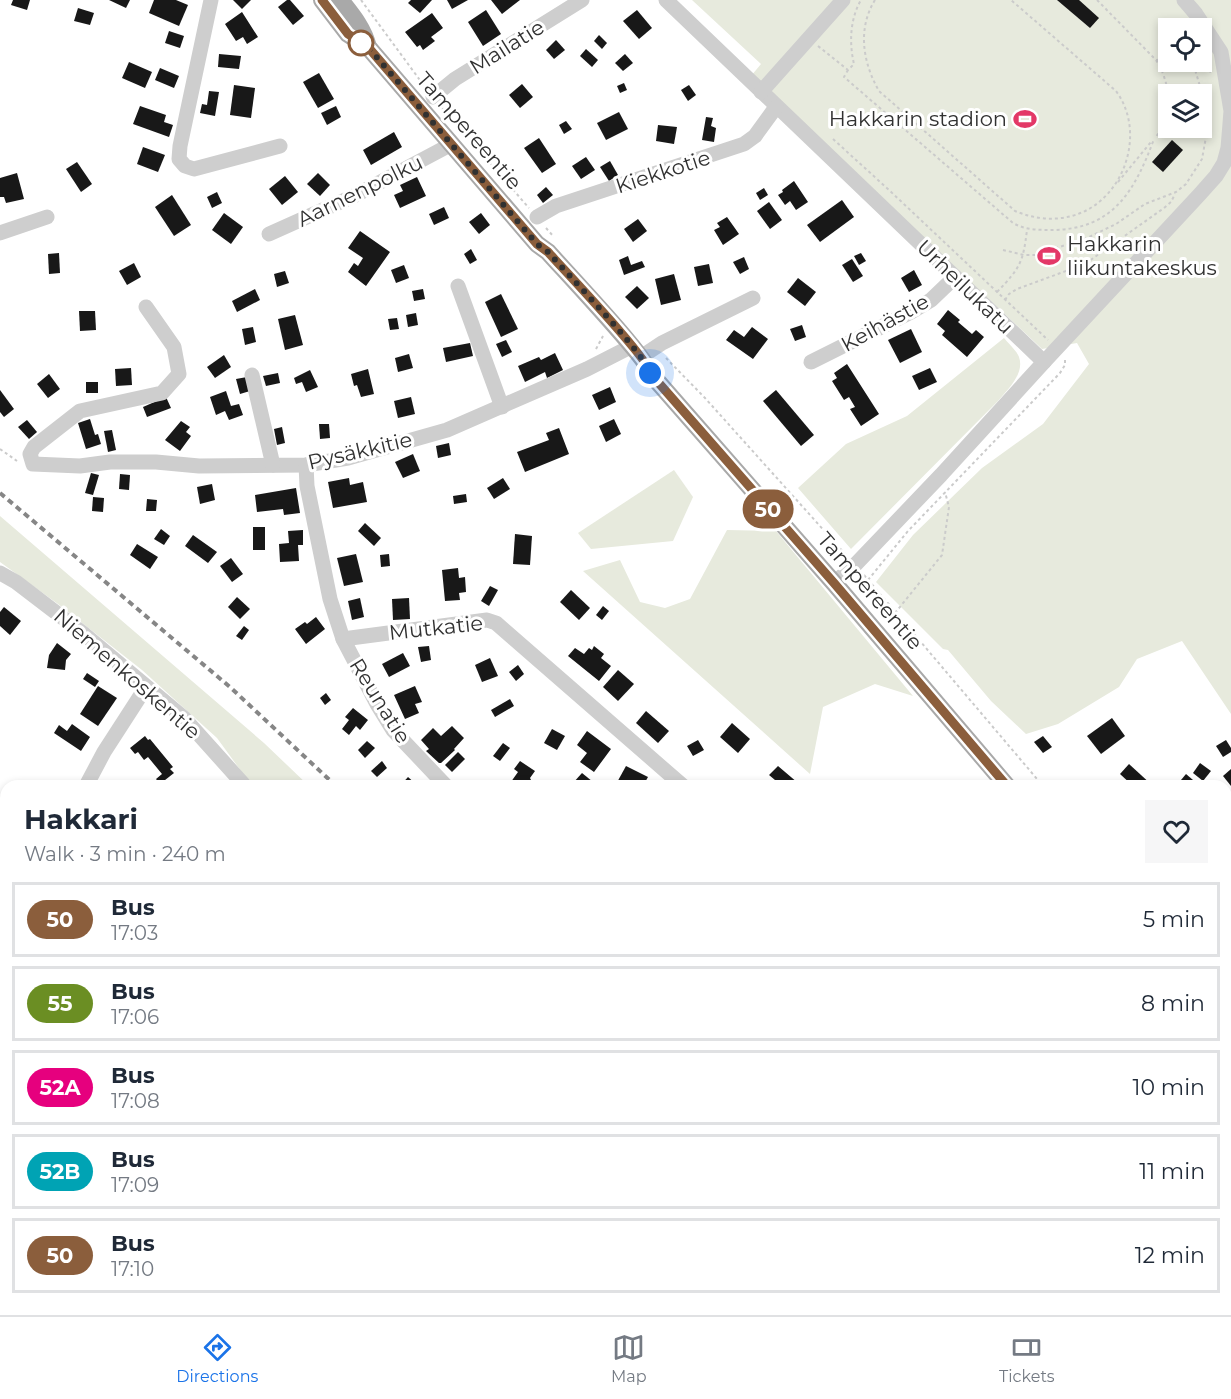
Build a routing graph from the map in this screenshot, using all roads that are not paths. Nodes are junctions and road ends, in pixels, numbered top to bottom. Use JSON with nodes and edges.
{"nodes":[{"id":1,"x":211,"y":0,"type":"edge"},
{"id":2,"x":322,"y":0,"type":"edge"},
{"id":3,"x":340,"y":0,"type":"edge"},
{"id":4,"x":582,"y":0,"type":"edge"},
{"id":5,"x":666,"y":0,"type":"edge"},
{"id":6,"x":843,"y":0,"type":"edge"},
{"id":7,"x":1184,"y":0,"type":"edge"},
{"id":8,"x":368,"y":47,"type":"junction"},
{"id":9,"x":761,"y":92,"type":"junction"},
{"id":10,"x":433,"y":97,"type":"road end"},
{"id":11,"x":776,"y":107,"type":"junction"},
{"id":12,"x":450,"y":145,"type":"junction"},
{"id":13,"x":280,"y":146,"type":"dead end"},
{"id":14,"x":47,"y":217,"type":"dead end"},
{"id":15,"x":537,"y":217,"type":"road end"},
{"id":16,"x":0,"y":233,"type":"edge"},
{"id":17,"x":269,"y":234,"type":"dead end"},
{"id":18,"x":537,"y":244,"type":"junction"},
{"id":19,"x":955,"y":277,"type":"junction"},
{"id":20,"x":458,"y":286,"type":"dead end"},
{"id":21,"x":753,"y":298,"type":"dead end"},
{"id":22,"x":146,"y":307,"type":"dead end"},
{"id":23,"x":638,"y":350,"type":"junction"},
{"id":24,"x":811,"y":362,"type":"dead end"},
{"id":25,"x":1044,"y":362,"type":"junction"},
{"id":26,"x":252,"y":375,"type":"dead end"},
{"id":27,"x":502,"y":407,"type":"junction"},
{"id":28,"x":273,"y":465,"type":"junction"},
{"id":29,"x":306,"y":465,"type":"junction"},
{"id":30,"x":0,"y":573,"type":"edge"},
{"id":31,"x":834,"y":583,"type":"junction"},
{"id":32,"x":343,"y":639,"type":"junction"},
{"id":33,"x":146,"y":687,"type":"junction"},
{"id":34,"x":89,"y":780,"type":"edge"},
{"id":35,"x":239,"y":780,"type":"edge"},
{"id":36,"x":440,"y":780,"type":"edge"},
{"id":37,"x":676,"y":780,"type":"edge"},
{"id":38,"x":1002,"y":780,"type":"edge"}],
"edges":[{"from":1,"to":13,"type":"street"},
{"from":2,"to":8,"type":"main road","name":"Tampereentie"},
{"from":3,"to":8,"type":"main road","name":"Tampereentie"},
{"from":4,"to":10,"type":"street","name":"Mailatie"},
{"from":5,"to":9,"type":"street","name":"Urheilukatu"},
{"from":6,"to":9,"type":"street"},
{"from":7,"to":25,"type":"street"},
{"from":8,"to":12,"type":"main road","name":"Tampereentie"},
{"from":9,"to":11,"type":"street","name":"Urheilukatu"},
{"from":11,"to":15,"type":"street","name":"Kiekkotie"},
{"from":11,"to":19,"type":"street","name":"Urheilukatu"},
{"from":12,"to":17,"type":"street","name":"Aarnenpolku"},
{"from":12,"to":18,"type":"main road","name":"Tampereentie"},
{"from":14,"to":16,"type":"street"},
{"from":18,"to":23,"type":"main road","name":"Tampereentie"},
{"from":18,"to":23,"type":"main road","name":"Tampereentie"},
{"from":19,"to":24,"type":"street","name":"Keihästie"},
{"from":19,"to":25,"type":"street","name":"Urheilukatu"},
{"from":20,"to":27,"type":"street"},
{"from":21,"to":23,"type":"street","name":"Pysäkkitie"},
{"from":22,"to":28,"type":"street","name":"Pysäkkitie"},
{"from":23,"to":27,"type":"street","name":"Pysäkkitie"},
{"from":23,"to":31,"type":"main road","name":"Tampereentie"},
{"from":25,"to":31,"type":"street"},
{"from":26,"to":28,"type":"street"},
{"from":27,"to":29,"type":"street","name":"Pysäkkitie"},
{"from":28,"to":29,"type":"street","name":"Pysäkkitie"},
{"from":29,"to":32,"type":"street"},
{"from":30,"to":33,"type":"street","name":"Niemenkoskentie"},
{"from":31,"to":38,"type":"main road","name":"Tampereentie"},
{"from":32,"to":36,"type":"street","name":"Reunatie"},
{"from":32,"to":37,"type":"street","name":"Mutkatie"},
{"from":33,"to":34,"type":"street"},
{"from":33,"to":35,"type":"street","name":"Niemenkoskentie"}]}
